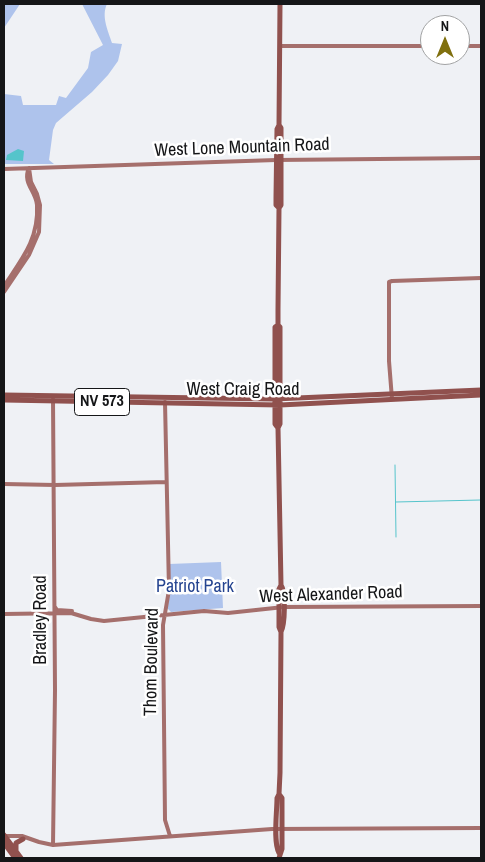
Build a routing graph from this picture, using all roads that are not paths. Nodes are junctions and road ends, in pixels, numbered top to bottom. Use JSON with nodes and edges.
{"nodes":[{"id":1,"x":280,"y":4,"type":"edge"},
{"id":2,"x":280,"y":46,"type":"junction"},
{"id":3,"x":420,"y":46,"type":"edge"},
{"id":4,"x":481,"y":158,"type":"edge"},
{"id":5,"x":279,"y":160,"type":"junction"},
{"id":6,"x":4,"y":168,"type":"edge"},
{"id":7,"x":29,"y":168,"type":"junction"},
{"id":8,"x":481,"y":278,"type":"edge"},
{"id":9,"x":4,"y":286,"type":"edge"},
{"id":10,"x":4,"y":292,"type":"edge"},
{"id":11,"x":278,"y":325,"type":"junction"},
{"id":12,"x":277,"y":340,"type":"junction"},
{"id":13,"x":481,"y":390,"type":"edge"},
{"id":14,"x":4,"y":395,"type":"edge"},
{"id":15,"x":481,"y":395,"type":"edge"},
{"id":16,"x":392,"y":397,"type":"junction"},
{"id":17,"x":53,"y":398,"type":"junction"},
{"id":18,"x":4,"y":400,"type":"edge"},
{"id":19,"x":165,"y":400,"type":"junction"},
{"id":20,"x":221,"y":401,"type":"junction"},
{"id":21,"x":277,"y":402,"type":"junction"},
{"id":22,"x":166,"y":482,"type":"junction"},
{"id":23,"x":4,"y":484,"type":"edge"},
{"id":24,"x":55,"y":485,"type":"junction"},
{"id":25,"x":54,"y":606,"type":"junction"},
{"id":26,"x":481,"y":606,"type":"edge"},
{"id":27,"x":282,"y":608,"type":"junction"},
{"id":28,"x":54,"y":613,"type":"junction"},
{"id":29,"x":4,"y":614,"type":"edge"},
{"id":30,"x":78,"y":615,"type":"junction"},
{"id":31,"x":164,"y":615,"type":"junction"},
{"id":32,"x":481,"y":828,"type":"edge"},
{"id":33,"x":279,"y":830,"type":"junction"},
{"id":34,"x":170,"y":836,"type":"junction"},
{"id":35,"x":4,"y":838,"type":"edge"},
{"id":36,"x":23,"y":839,"type":"junction"},
{"id":37,"x":32,"y":840,"type":"junction"},
{"id":38,"x":53,"y":844,"type":"junction"},
{"id":39,"x":16,"y":851,"type":"junction"},
{"id":40,"x":279,"y":856,"type":"edge"},
{"id":41,"x":15,"y":858,"type":"edge"},
{"id":42,"x":21,"y":858,"type":"edge"}],
"edges":[{"from":1,"to":2,"type":"main road"},
{"from":2,"to":3,"type":"street"},
{"from":2,"to":5,"type":"main road"},
{"from":4,"to":5,"type":"street","name":"West Lone Mountain Road"},
{"from":5,"to":7,"type":"street","name":"West Lone Mountain Road"},
{"from":5,"to":11,"type":"main road"},
{"from":6,"to":7,"type":"street","name":"West Lone Mountain Road"},
{"from":7,"to":9,"type":"street"},
{"from":7,"to":10,"type":"street"},
{"from":8,"to":16,"type":"street"},
{"from":11,"to":12,"type":"main road"},
{"from":11,"to":12,"type":"main road"},
{"from":12,"to":21,"type":"main road"},
{"from":12,"to":21,"type":"main road"},
{"from":13,"to":16,"type":"main road","name":"West Craig Road"},
{"from":14,"to":17,"type":"main road","name":"West Craig Road","number":"NV 573"},
{"from":15,"to":16,"type":"main road","name":"West Craig Road"},
{"from":16,"to":21,"type":"main road","name":"West Craig Road"},
{"from":17,"to":18,"type":"main road","name":"West Craig Road","number":"NV 573"},
{"from":17,"to":19,"type":"main road","name":"West Craig Road","number":"NV 573"},
{"from":17,"to":24,"type":"street","name":"Bradley Road"},
{"from":19,"to":20,"type":"main road","name":"West Craig Road","number":"NV 573"},
{"from":19,"to":20,"type":"main road","name":"West Craig Road","number":"NV 573"},
{"from":19,"to":22,"type":"street","name":"Thom Boulevard"},
{"from":20,"to":21,"type":"main road","name":"West Craig Road","number":"NV 573"},
{"from":20,"to":21,"type":"main road","name":"West Craig Road"},
{"from":21,"to":27,"type":"main road"},
{"from":22,"to":24,"type":"street"},
{"from":22,"to":31,"type":"street","name":"Thom Boulevard"},
{"from":23,"to":24,"type":"street"},
{"from":24,"to":25,"type":"street","name":"Bradley Road"},
{"from":25,"to":28,"type":"street","name":"Bradley Road"},
{"from":25,"to":30,"type":"street"},
{"from":26,"to":27,"type":"street","name":"West Alexander Road"},
{"from":27,"to":31,"type":"street","name":"West Alexander Road"},
{"from":27,"to":33,"type":"main road"},
{"from":28,"to":29,"type":"street","name":"West Alexander Road"},
{"from":28,"to":30,"type":"street","name":"West Alexander Road"},
{"from":28,"to":38,"type":"street","name":"Bradley Road"},
{"from":30,"to":31,"type":"street","name":"West Alexander Road"},
{"from":31,"to":34,"type":"street","name":"Thom Boulevard"},
{"from":32,"to":33,"type":"street"},
{"from":33,"to":34,"type":"street"},
{"from":33,"to":40,"type":"main road"},
{"from":34,"to":38,"type":"street"},
{"from":35,"to":36,"type":"street"},
{"from":35,"to":37,"type":"street"},
{"from":35,"to":39,"type":"main road"},
{"from":35,"to":41,"type":"main road"},
{"from":36,"to":37,"type":"street"},
{"from":36,"to":39,"type":"main road"},
{"from":37,"to":38,"type":"street"},
{"from":39,"to":42,"type":"main road"}]}
